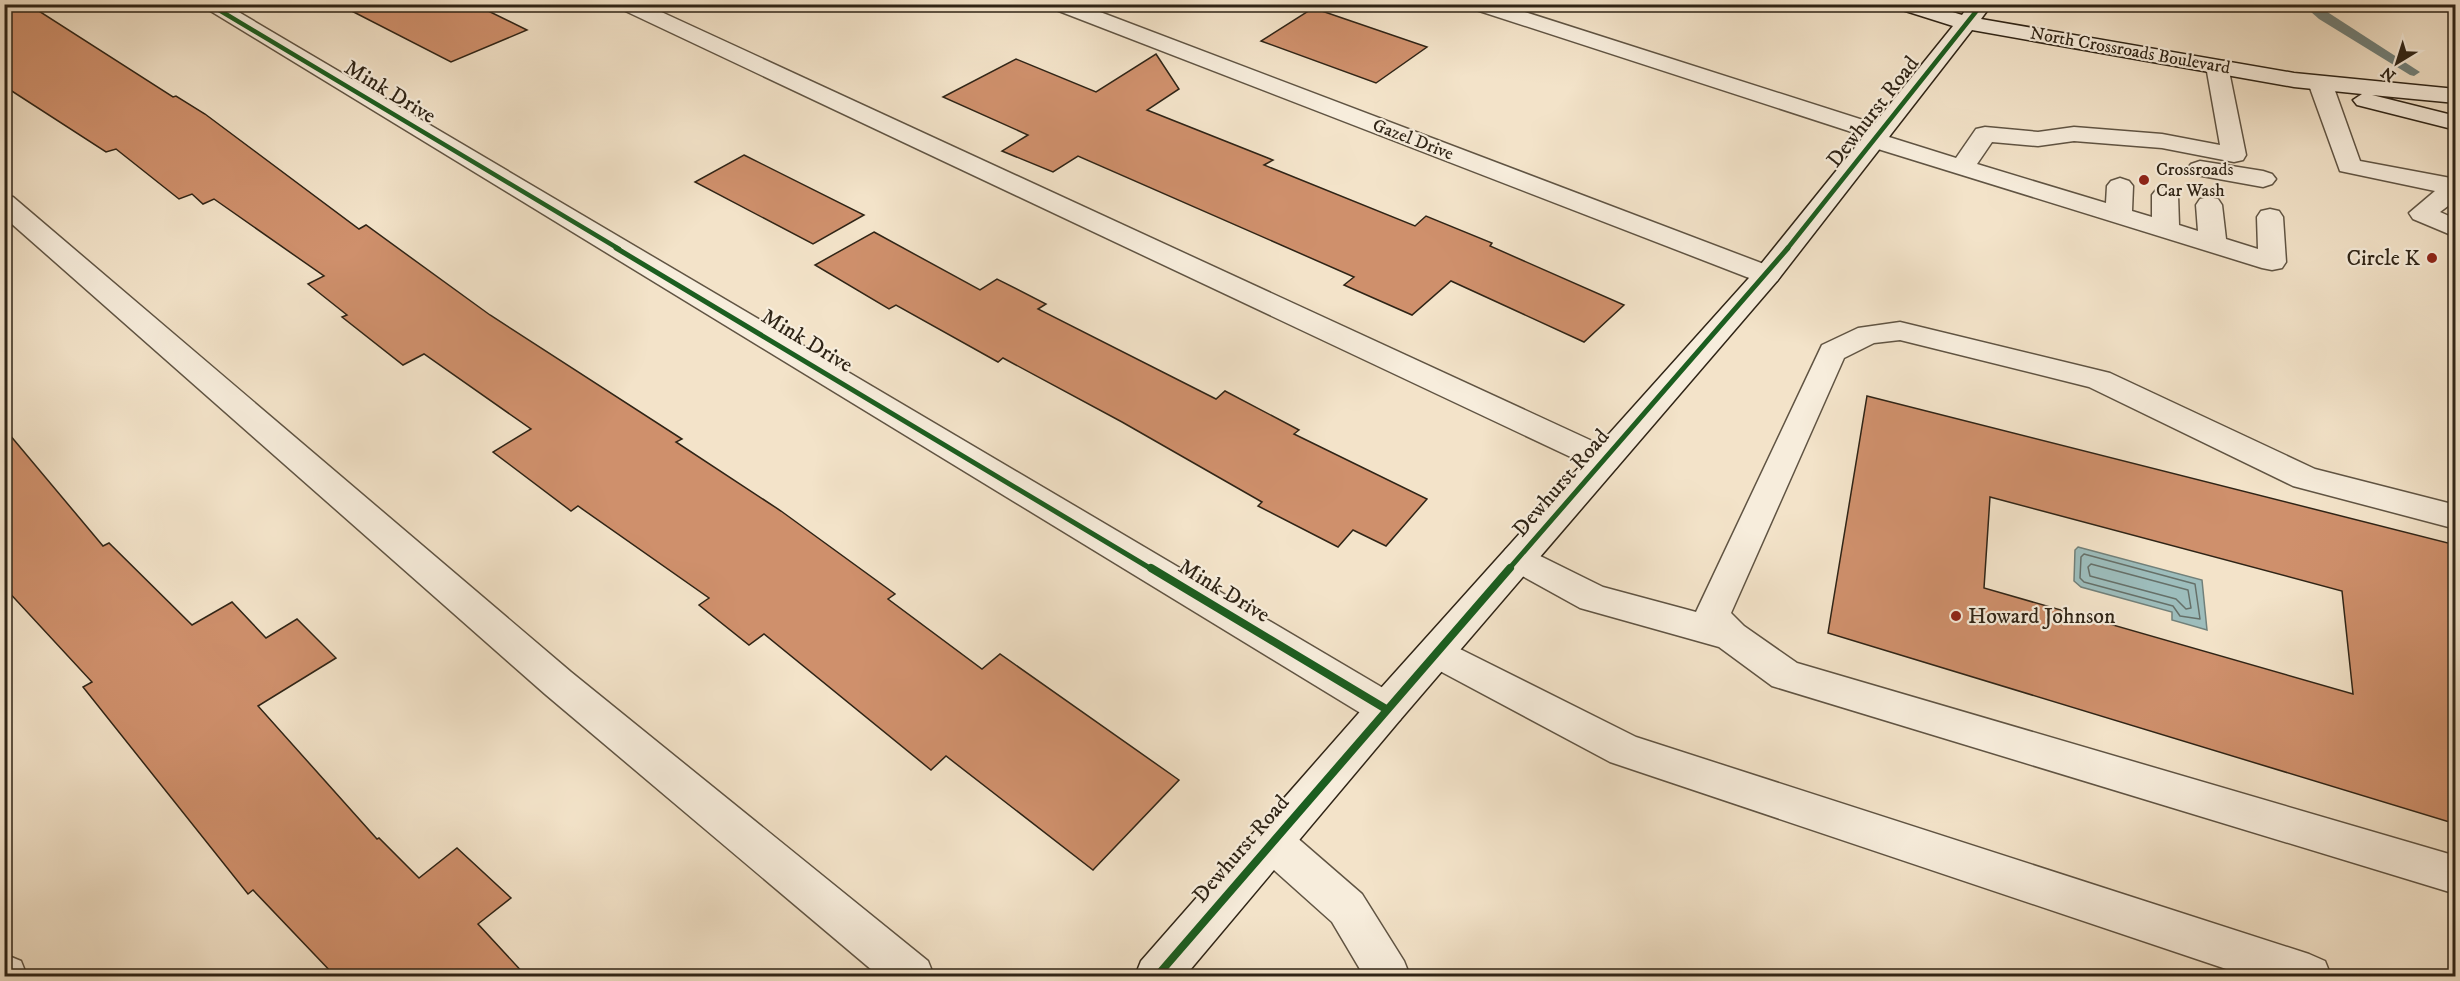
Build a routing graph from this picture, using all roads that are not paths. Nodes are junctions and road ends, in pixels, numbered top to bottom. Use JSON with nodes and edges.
{"nodes":[{"id":1,"x":209,"y":4,"type":"edge"},
{"id":2,"x":626,"y":4,"type":"edge"},
{"id":3,"x":1058,"y":4,"type":"edge"},
{"id":4,"x":1477,"y":4,"type":"edge"},
{"id":5,"x":1903,"y":4,"type":"edge"},
{"id":6,"x":1974,"y":14,"type":"edge"},
{"id":7,"x":2217,"y":66,"type":"junction"},
{"id":8,"x":2294,"y":80,"type":"junction"},
{"id":9,"x":2322,"y":88,"type":"junction"},
{"id":10,"x":2456,"y":96,"type":"edge"},
{"id":11,"x":2456,"y":123,"type":"edge"},
{"id":12,"x":1877,"y":137,"type":"junction"},
{"id":13,"x":2234,"y":155,"type":"junction"},
{"id":14,"x":2036,"y":161,"type":"junction"},
{"id":15,"x":2082,"y":161,"type":"junction"},
{"id":16,"x":1962,"y":168,"type":"junction"},
{"id":17,"x":2120,"y":169,"type":"junction"},
{"id":18,"x":2163,"y":177,"type":"junction"},
{"id":19,"x":2207,"y":186,"type":"junction"},
{"id":20,"x":2456,"y":187,"type":"edge"},
{"id":21,"x":2268,"y":198,"type":"junction"},
{"id":22,"x":4,"y":203,"type":"edge"},
{"id":23,"x":2076,"y":203,"type":"junction"},
{"id":24,"x":2119,"y":216,"type":"junction"},
{"id":25,"x":2456,"y":229,"type":"edge"},
{"id":26,"x":2166,"y":230,"type":"junction"},
{"id":27,"x":2213,"y":245,"type":"junction"},
{"id":28,"x":1767,"y":275,"type":"junction"},
{"id":29,"x":1605,"y":459,"type":"junction"},
{"id":30,"x":2456,"y":517,"type":"edge"},
{"id":31,"x":1518,"y":558,"type":"junction"},
{"id":32,"x":1731,"y":636,"type":"junction"},
{"id":33,"x":1436,"y":652,"type":"junction"},
{"id":34,"x":1386,"y":709,"type":"junction"},
{"id":35,"x":1272,"y":842,"type":"junction"},
{"id":36,"x":2456,"y":875,"type":"edge"},
{"id":37,"x":912,"y":976,"type":"edge"},
{"id":38,"x":1156,"y":976,"type":"edge"},
{"id":39,"x":1388,"y":976,"type":"edge"},
{"id":40,"x":2309,"y":976,"type":"edge"}],
"edges":[{"from":1,"to":34,"type":"street","name":"Mink Drive"},
{"from":2,"to":29,"type":"street"},
{"from":3,"to":28,"type":"street","name":"Gazel Drive"},
{"from":4,"to":12,"type":"street"},
{"from":5,"to":6,"type":"street","name":"North Crossroads Boulevard"},
{"from":6,"to":7,"type":"street","name":"North Crossroads Boulevard"},
{"from":6,"to":12,"type":"street","name":"Dewhurst Road"},
{"from":7,"to":8,"type":"street","name":"North Crossroads Boulevard"},
{"from":7,"to":13,"type":"street"},
{"from":8,"to":9,"type":"street","name":"North Crossroads Boulevard"},
{"from":8,"to":10,"type":"street","name":"North Crossroads Boulevard"},
{"from":9,"to":11,"type":"street","name":"North Crossroads Boulevard"},
{"from":9,"to":20,"type":"street"},
{"from":12,"to":16,"type":"street"},
{"from":12,"to":28,"type":"street","name":"Dewhurst Road"},
{"from":13,"to":14,"type":"street"},
{"from":13,"to":21,"type":"street"},
{"from":14,"to":15,"type":"street"},
{"from":14,"to":16,"type":"street"},
{"from":14,"to":16,"type":"street"},
{"from":14,"to":23,"type":"street"},
{"from":15,"to":17,"type":"street"},
{"from":15,"to":23,"type":"street"},
{"from":17,"to":18,"type":"street"},
{"from":17,"to":24,"type":"street"},
{"from":18,"to":19,"type":"street"},
{"from":18,"to":26,"type":"street"},
{"from":19,"to":21,"type":"street"},
{"from":19,"to":27,"type":"street"},
{"from":20,"to":25,"type":"street"},
{"from":21,"to":27,"type":"street"},
{"from":22,"to":37,"type":"street"},
{"from":23,"to":24,"type":"street"},
{"from":24,"to":26,"type":"street"},
{"from":26,"to":27,"type":"street"},
{"from":28,"to":29,"type":"street","name":"Dewhurst Road"},
{"from":29,"to":31,"type":"street","name":"Dewhurst Road"},
{"from":30,"to":32,"type":"street"},
{"from":31,"to":32,"type":"street"},
{"from":31,"to":33,"type":"street","name":"Dewhurst Road"},
{"from":32,"to":36,"type":"street"},
{"from":33,"to":34,"type":"street","name":"Dewhurst Road"},
{"from":33,"to":40,"type":"street"},
{"from":34,"to":35,"type":"street","name":"Dewhurst Road"},
{"from":35,"to":38,"type":"street","name":"Dewhurst Road"},
{"from":35,"to":39,"type":"street"}]}
